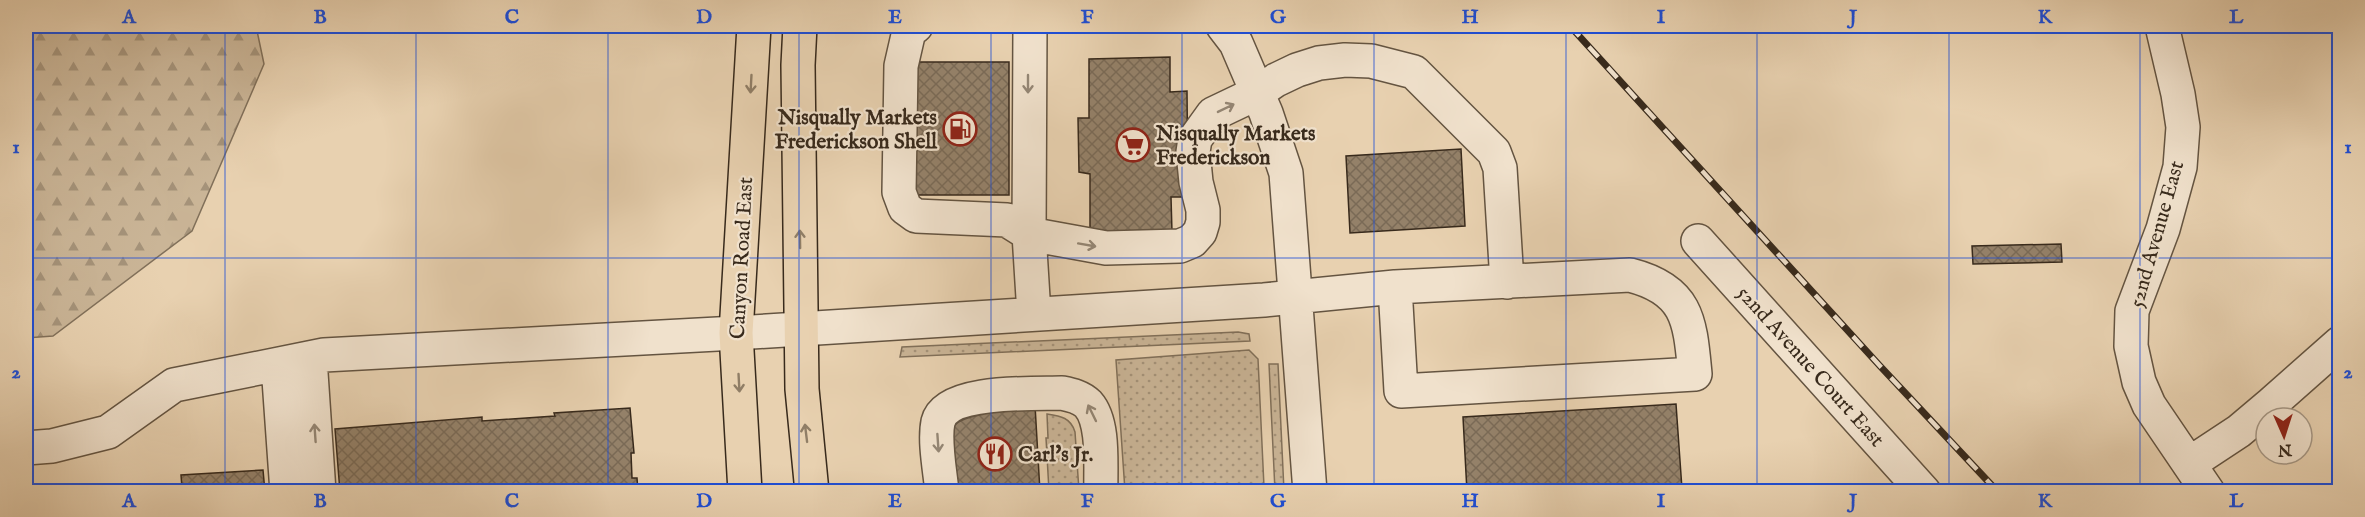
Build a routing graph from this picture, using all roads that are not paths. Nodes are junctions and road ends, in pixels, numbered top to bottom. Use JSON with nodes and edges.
{"nodes":[{"id":1,"x":754,"y":26,"type":"edge"},
{"id":2,"x":800,"y":26,"type":"edge"},
{"id":3,"x":916,"y":26,"type":"edge"},
{"id":4,"x":1029,"y":26,"type":"edge"},
{"id":5,"x":1222,"y":26,"type":"edge"},
{"id":6,"x":2162,"y":26,"type":"edge"},
{"id":7,"x":1257,"y":93,"type":"junction"},
{"id":8,"x":1029,"y":234,"type":"junction"},
{"id":9,"x":1698,"y":241,"type":"dead end"},
{"id":10,"x":1507,"y":282,"type":"junction"},
{"id":11,"x":1395,"y":288,"type":"junction"},
{"id":12,"x":1296,"y":297,"type":"junction"},
{"id":13,"x":1034,"y":314,"type":"junction"},
{"id":14,"x":801,"y":329,"type":"junction"},
{"id":15,"x":736,"y":333,"type":"junction"},
{"id":16,"x":2340,"y":343,"type":"edge"},
{"id":17,"x":294,"y":361,"type":"junction"},
{"id":18,"x":26,"y":448,"type":"edge"},
{"id":19,"x":2189,"y":465,"type":"junction"},
{"id":20,"x":287,"y":492,"type":"edge"},
{"id":21,"x":319,"y":492,"type":"edge"},
{"id":22,"x":745,"y":492,"type":"edge"},
{"id":23,"x":812,"y":492,"type":"edge"},
{"id":24,"x":942,"y":492,"type":"edge"},
{"id":25,"x":1101,"y":492,"type":"edge"},
{"id":26,"x":1310,"y":492,"type":"edge"},
{"id":27,"x":1924,"y":492,"type":"edge"},
{"id":28,"x":2208,"y":492,"type":"edge"}],
"edges":[{"from":1,"to":15,"type":"main road","name":"Canyon Road East","one_way":true},
{"from":14,"to":2,"type":"main road","one_way":true},
{"from":3,"to":8,"type":"street"},
{"from":4,"to":8,"type":"street","one_way":true},
{"from":5,"to":7,"type":"street"},
{"from":6,"to":19,"type":"street","name":"52nd Avenue East"},
{"from":8,"to":7,"type":"street","one_way":true},
{"from":7,"to":10,"type":"street"},
{"from":7,"to":12,"type":"street"},
{"from":8,"to":13,"type":"street"},
{"from":9,"to":27,"type":"street","name":"52nd Avenue Court East"},
{"from":10,"to":11,"type":"street"},
{"from":10,"to":11,"type":"street"},
{"from":11,"to":12,"type":"street"},
{"from":12,"to":13,"type":"street"},
{"from":12,"to":26,"type":"street"},
{"from":13,"to":14,"type":"street"},
{"from":14,"to":15,"type":"street"},
{"from":23,"to":14,"type":"main road","one_way":true},
{"from":15,"to":17,"type":"street"},
{"from":15,"to":22,"type":"main road","name":"Canyon Road East","one_way":true},
{"from":16,"to":19,"type":"street"},
{"from":17,"to":18,"type":"street"},
{"from":17,"to":20,"type":"street"},
{"from":21,"to":17,"type":"street","one_way":true},
{"from":19,"to":28,"type":"street","name":"52nd Avenue East"},
{"from":25,"to":24,"type":"street","one_way":true}]}
